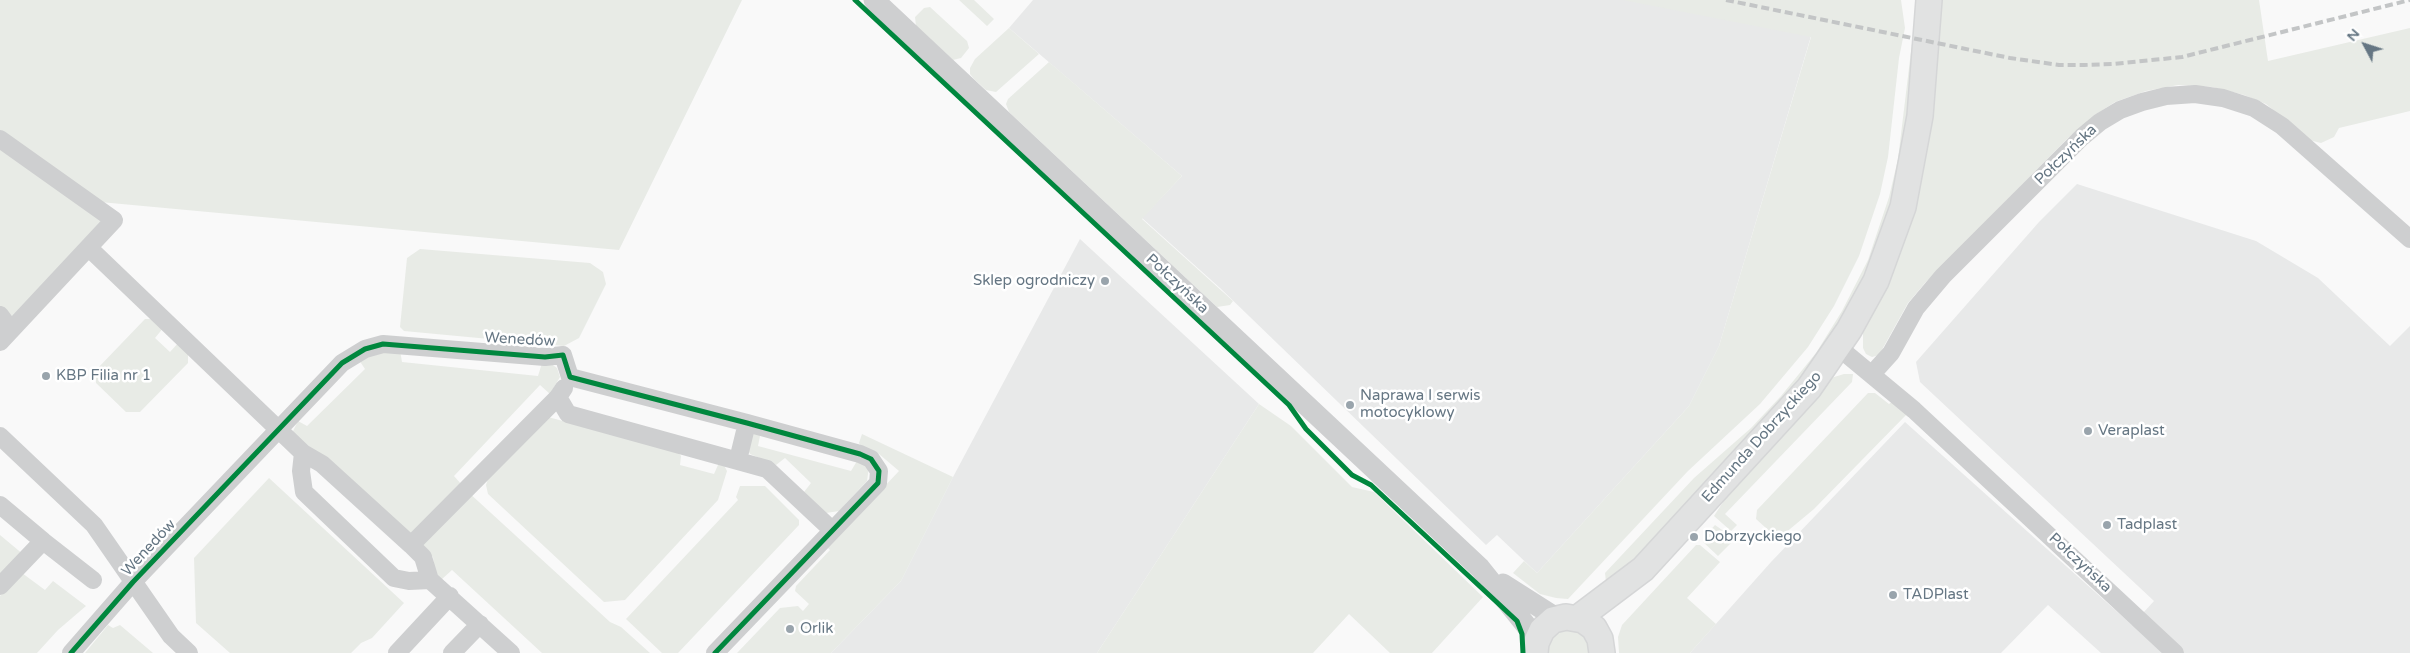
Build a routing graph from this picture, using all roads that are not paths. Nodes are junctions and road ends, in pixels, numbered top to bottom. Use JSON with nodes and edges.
{"nodes":[{"id":1,"x":874,"y":0,"type":"edge"},
{"id":2,"x":1929,"y":0,"type":"edge"},
{"id":3,"x":0,"y":139,"type":"edge"},
{"id":4,"x":2410,"y":240,"type":"edge"},
{"id":5,"x":89,"y":248,"type":"junction"},
{"id":6,"x":0,"y":315,"type":"edge"},
{"id":7,"x":5,"y":336,"type":"edge"},
{"id":8,"x":1838,"y":347,"type":"junction"},
{"id":9,"x":1872,"y":374,"type":"junction"},
{"id":10,"x":570,"y":377,"type":"junction"},
{"id":11,"x":558,"y":397,"type":"junction"},
{"id":12,"x":747,"y":423,"type":"junction"},
{"id":13,"x":278,"y":429,"type":"junction"},
{"id":14,"x":0,"y":436,"type":"edge"},
{"id":15,"x":303,"y":453,"type":"junction"},
{"id":16,"x":738,"y":460,"type":"junction"},
{"id":17,"x":0,"y":505,"type":"edge"},
{"id":18,"x":832,"y":530,"type":"junction"},
{"id":19,"x":43,"y":540,"type":"junction"},
{"id":20,"x":411,"y":545,"type":"junction"},
{"id":21,"x":1480,"y":568,"type":"junction"},
{"id":22,"x":1640,"y":572,"type":"junction"},
{"id":23,"x":93,"y":580,"type":"dead end"},
{"id":24,"x":430,"y":580,"type":"junction"},
{"id":25,"x":133,"y":582,"type":"junction"},
{"id":26,"x":0,"y":586,"type":"edge"},
{"id":27,"x":450,"y":596,"type":"junction"},
{"id":28,"x":1568,"y":618,"type":"junction"},
{"id":29,"x":480,"y":624,"type":"junction"},
{"id":30,"x":1601,"y":644,"type":"edge"},
{"id":31,"x":1536,"y":646,"type":"edge"},
{"id":32,"x":71,"y":653,"type":"edge"},
{"id":33,"x":189,"y":653,"type":"edge"},
{"id":34,"x":397,"y":653,"type":"edge"},
{"id":35,"x":452,"y":653,"type":"edge"},
{"id":36,"x":512,"y":653,"type":"edge"},
{"id":37,"x":716,"y":653,"type":"edge"},
{"id":38,"x":2175,"y":653,"type":"edge"}],
"edges":[{"from":1,"to":21,"type":"street","name":"Połczyńska"},
{"from":2,"to":8,"type":"main road","name":"Edmunda Dobrzyckiego"},
{"from":3,"to":5,"type":"street"},
{"from":4,"to":9,"type":"street","name":"Połczyńska"},
{"from":5,"to":7,"type":"street"},
{"from":5,"to":13,"type":"street"},
{"from":6,"to":7,"type":"street"},
{"from":8,"to":9,"type":"street","name":"Połczyńska"},
{"from":8,"to":22,"type":"main road","name":"Edmunda Dobrzyckiego"},
{"from":9,"to":38,"type":"street","name":"Połczyńska"},
{"from":10,"to":11,"type":"street"},
{"from":10,"to":12,"type":"street"},
{"from":10,"to":13,"type":"street","name":"Wenedów"},
{"from":11,"to":16,"type":"street"},
{"from":11,"to":20,"type":"street"},
{"from":12,"to":16,"type":"street"},
{"from":12,"to":18,"type":"street"},
{"from":13,"to":15,"type":"street"},
{"from":13,"to":25,"type":"street","name":"Wenedów"},
{"from":14,"to":25,"type":"street","name":"Wenedów"},
{"from":15,"to":20,"type":"street"},
{"from":15,"to":24,"type":"street"},
{"from":16,"to":18,"type":"street"},
{"from":17,"to":19,"type":"street"},
{"from":18,"to":37,"type":"street"},
{"from":19,"to":23,"type":"street"},
{"from":19,"to":26,"type":"street"},
{"from":20,"to":24,"type":"street"},
{"from":21,"to":28,"type":"street","name":"Połczyńska"},
{"from":21,"to":31,"type":"street","name":"Połczyńska"},
{"from":22,"to":28,"type":"main road","name":"Edmunda Dobrzyckiego"},
{"from":22,"to":30,"type":"main road","name":"Edmunda Dobrzyckiego"},
{"from":24,"to":27,"type":"street"},
{"from":25,"to":32,"type":"street","name":"Wenedów"},
{"from":25,"to":33,"type":"street","name":"Wenedów"},
{"from":27,"to":29,"type":"street"},
{"from":27,"to":34,"type":"street"},
{"from":28,"to":30,"type":"main road"},
{"from":28,"to":31,"type":"main road","name":"Edmunda Dobrzyckiego"},
{"from":29,"to":35,"type":"street"},
{"from":29,"to":36,"type":"street"}]}
